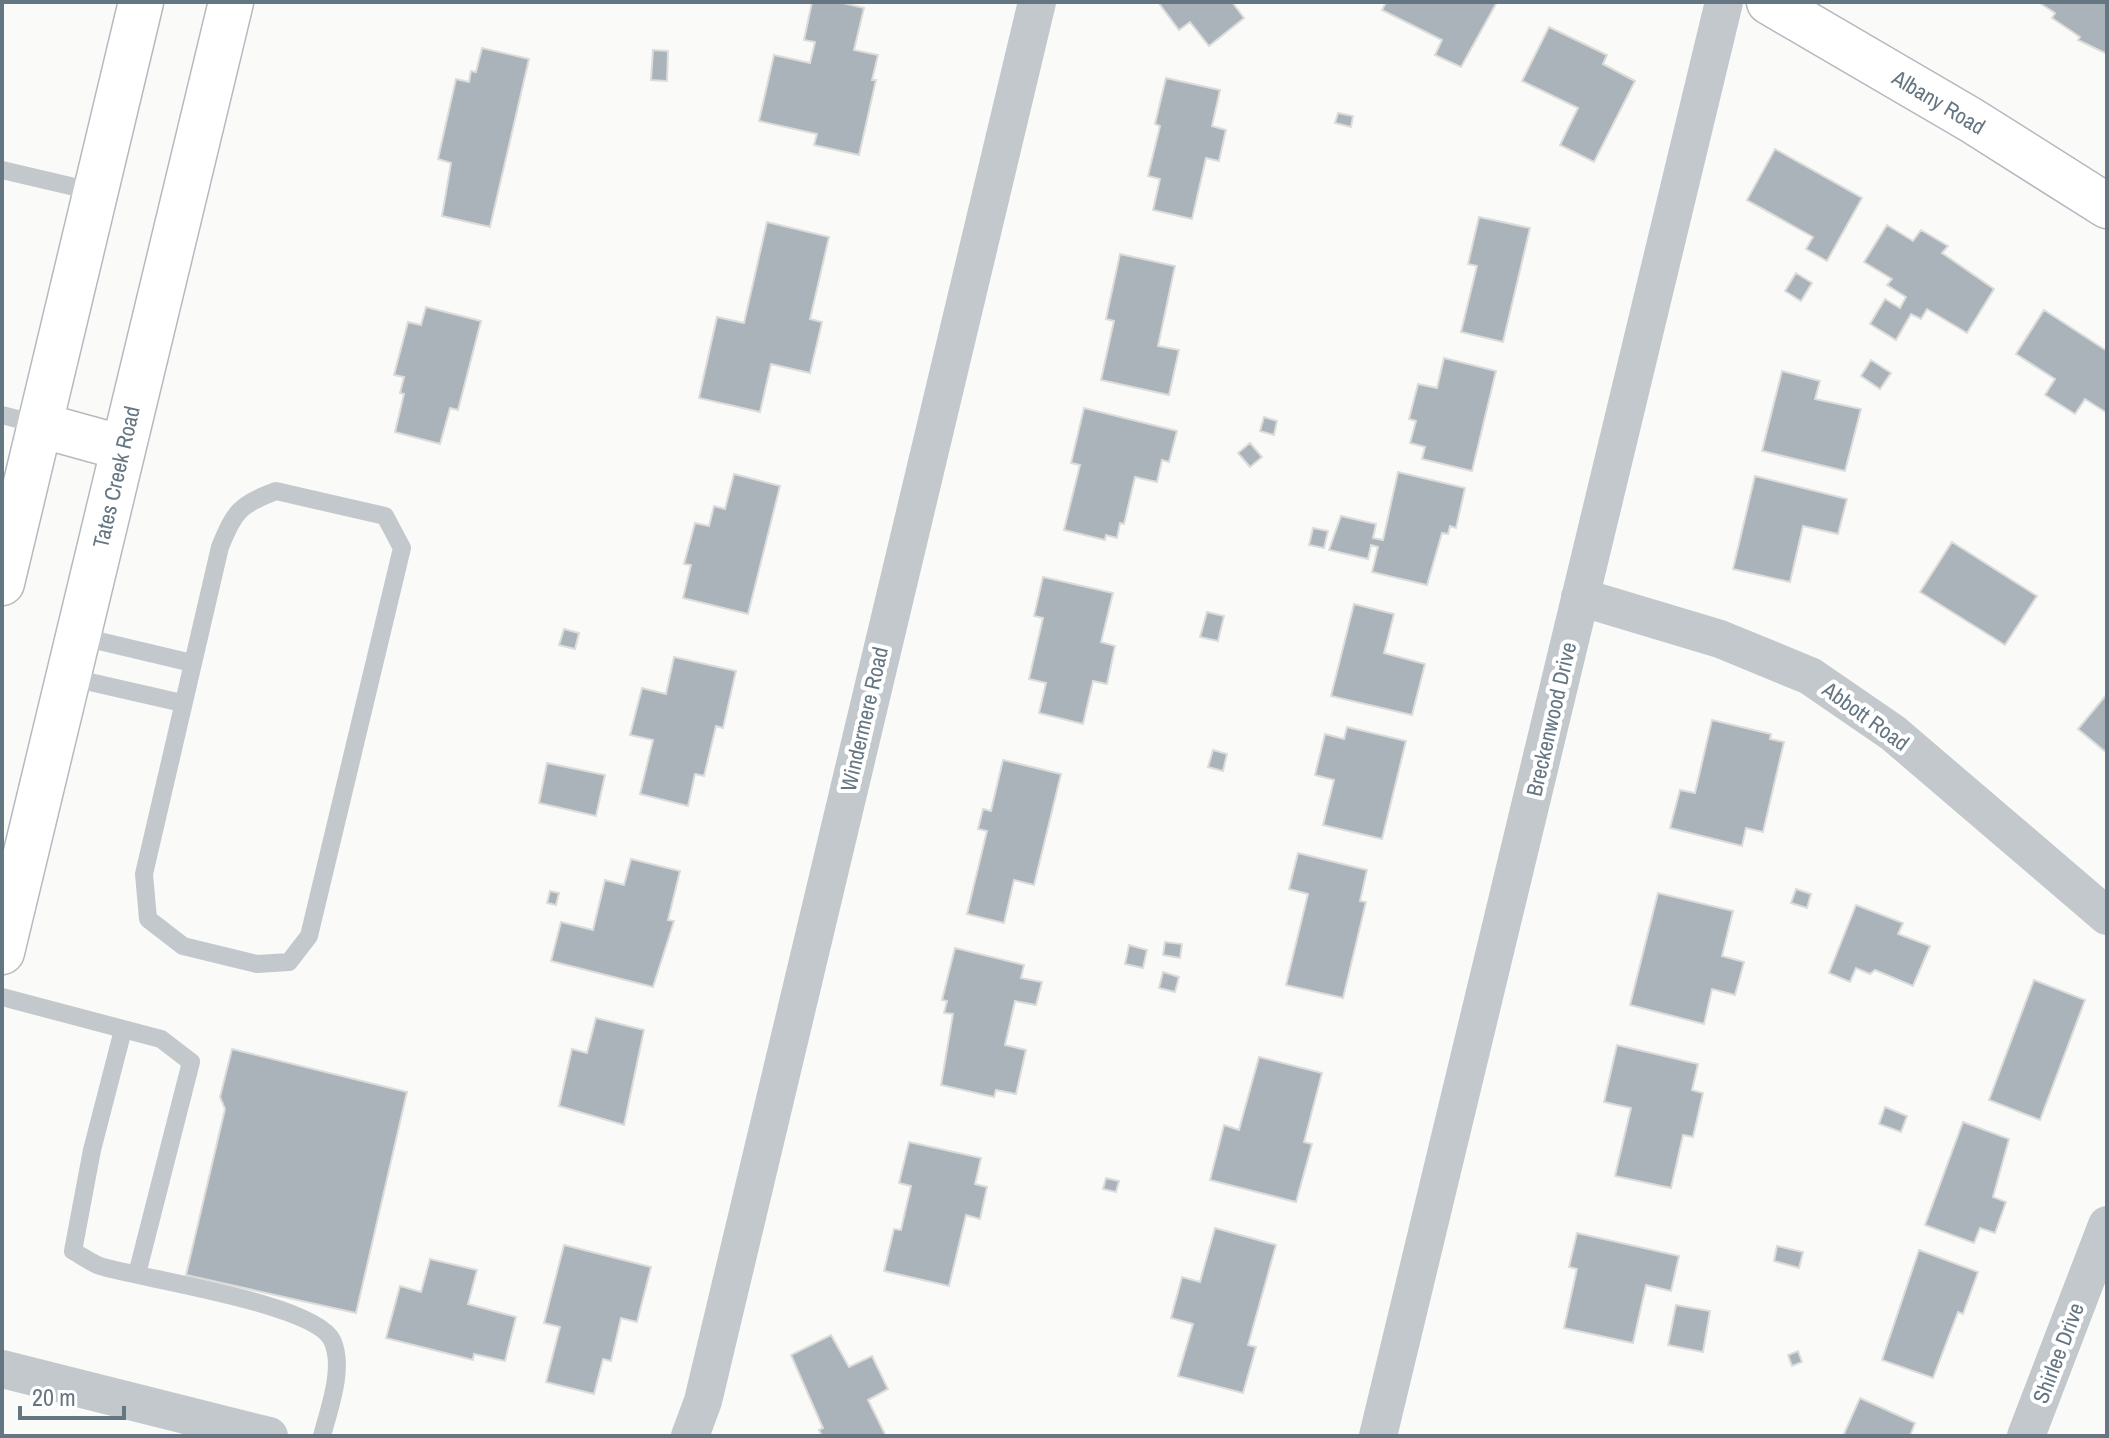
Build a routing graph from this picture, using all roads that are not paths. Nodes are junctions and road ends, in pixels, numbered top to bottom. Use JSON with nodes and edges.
{"nodes":[{"id":1,"x":141,"y":2,"type":"edge"},
{"id":2,"x":231,"y":2,"type":"edge"},
{"id":3,"x":1037,"y":2,"type":"edge"},
{"id":4,"x":1724,"y":2,"type":"edge"},
{"id":5,"x":1769,"y":2,"type":"edge"},
{"id":6,"x":2,"y":170,"type":"edge"},
{"id":7,"x":96,"y":192,"type":"junction"},
{"id":8,"x":2107,"y":206,"type":"edge"},
{"id":9,"x":21,"y":420,"type":"edge"},
{"id":10,"x":123,"y":448,"type":"junction"},
{"id":11,"x":2,"y":583,"type":"edge"},
{"id":12,"x":1580,"y":597,"type":"junction"},
{"id":13,"x":73,"y":656,"type":"junction"},
{"id":14,"x":192,"y":663,"type":"junction"},
{"id":15,"x":182,"y":703,"type":"junction"},
{"id":16,"x":2107,"y":916,"type":"edge"},
{"id":17,"x":2,"y":952,"type":"edge"},
{"id":18,"x":2,"y":997,"type":"edge"},
{"id":19,"x":123,"y":1030,"type":"junction"},
{"id":20,"x":2107,"y":1225,"type":"edge"},
{"id":21,"x":137,"y":1274,"type":"junction"},
{"id":22,"x":2,"y":1369,"type":"edge"},
{"id":23,"x":269,"y":1436,"type":"edge"},
{"id":24,"x":322,"y":1436,"type":"edge"},
{"id":25,"x":690,"y":1436,"type":"edge"},
{"id":26,"x":1378,"y":1436,"type":"edge"},
{"id":27,"x":2026,"y":1436,"type":"edge"}],
"edges":[{"from":1,"to":7,"type":"main road"},
{"from":2,"to":10,"type":"main road","name":"Tates Creek Road"},
{"from":3,"to":25,"type":"street","name":"Windermere Road"},
{"from":4,"to":12,"type":"street","name":"Breckenwood Drive"},
{"from":5,"to":8,"type":"main road","name":"Albany Road"},
{"from":6,"to":7,"type":"lane"},
{"from":7,"to":9,"type":"main road"},
{"from":9,"to":10,"type":"main road"},
{"from":9,"to":11,"type":"main road"},
{"from":10,"to":13,"type":"main road","name":"Tates Creek Road"},
{"from":12,"to":16,"type":"street","name":"Abbott Road"},
{"from":12,"to":26,"type":"street","name":"Breckenwood Drive"},
{"from":13,"to":14,"type":"lane"},
{"from":13,"to":15,"type":"lane"},
{"from":13,"to":17,"type":"main road","name":"Tates Creek Road"},
{"from":14,"to":15,"type":"lane"},
{"from":14,"to":15,"type":"lane"},
{"from":18,"to":19,"type":"lane"},
{"from":19,"to":21,"type":"lane"},
{"from":19,"to":21,"type":"lane"},
{"from":20,"to":27,"type":"street","name":"Shirlee Drive"},
{"from":21,"to":24,"type":"lane"},
{"from":22,"to":23,"type":"street"}]}
